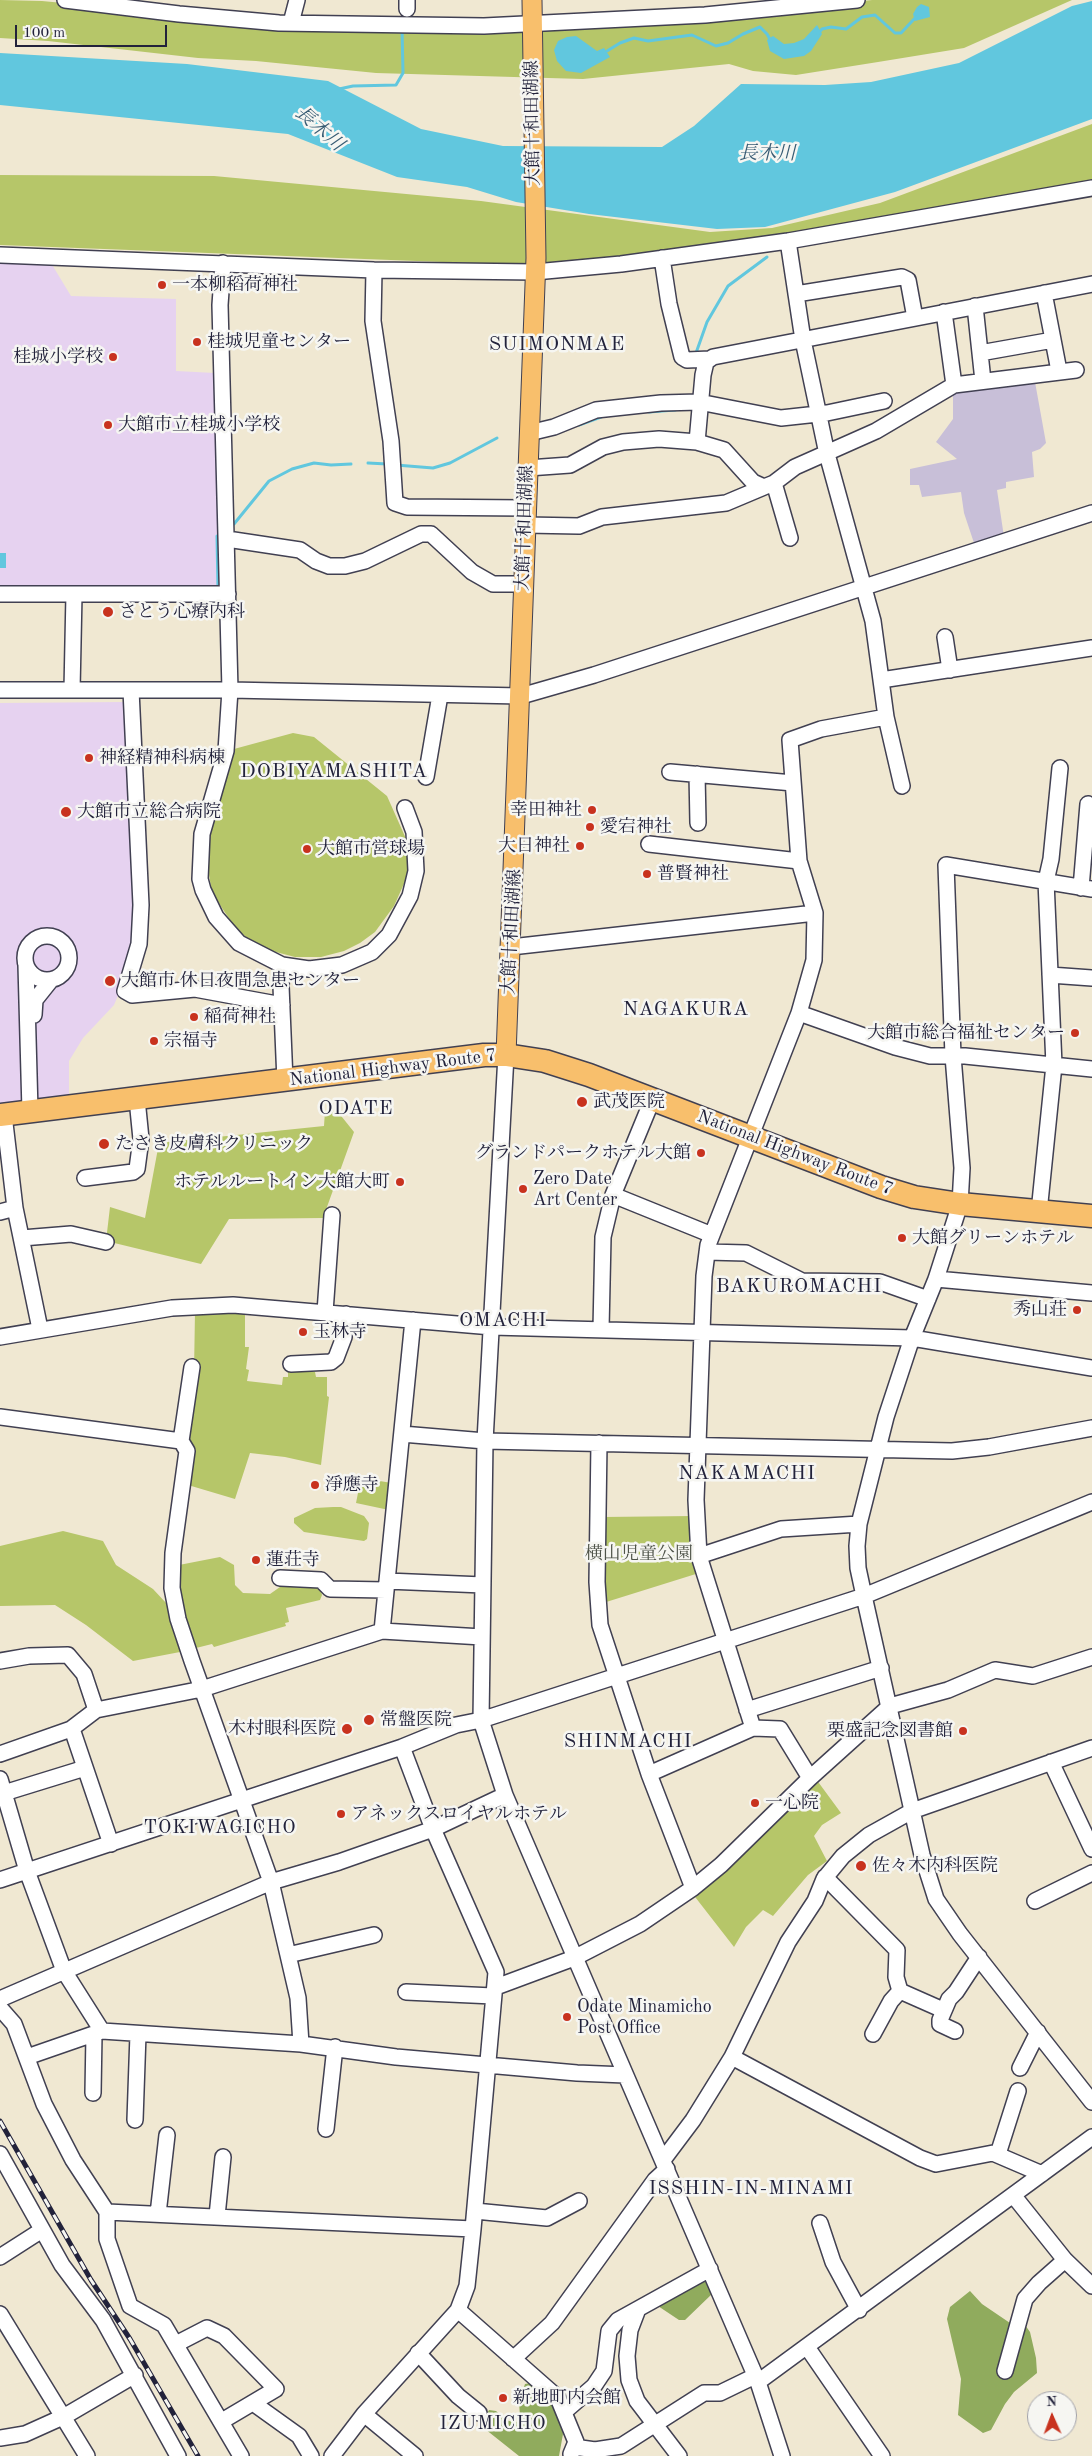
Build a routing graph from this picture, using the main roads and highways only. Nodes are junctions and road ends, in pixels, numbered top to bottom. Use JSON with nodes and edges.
{"nodes":[{"id":1,"x":532,"y":0,"type":"edge"},
{"id":2,"x":506,"y":1055,"type":"junction"},
{"id":3,"x":2,"y":1115,"type":"edge"},
{"id":4,"x":1092,"y":1216,"type":"edge"}],
"edges":[{"from":1,"to":2,"type":"main road","name":"大館十和田湖線"},
{"from":2,"to":3,"type":"highway","name":"National Highway Route 7"},
{"from":2,"to":4,"type":"highway","name":"National Highway Route 7"}]}
